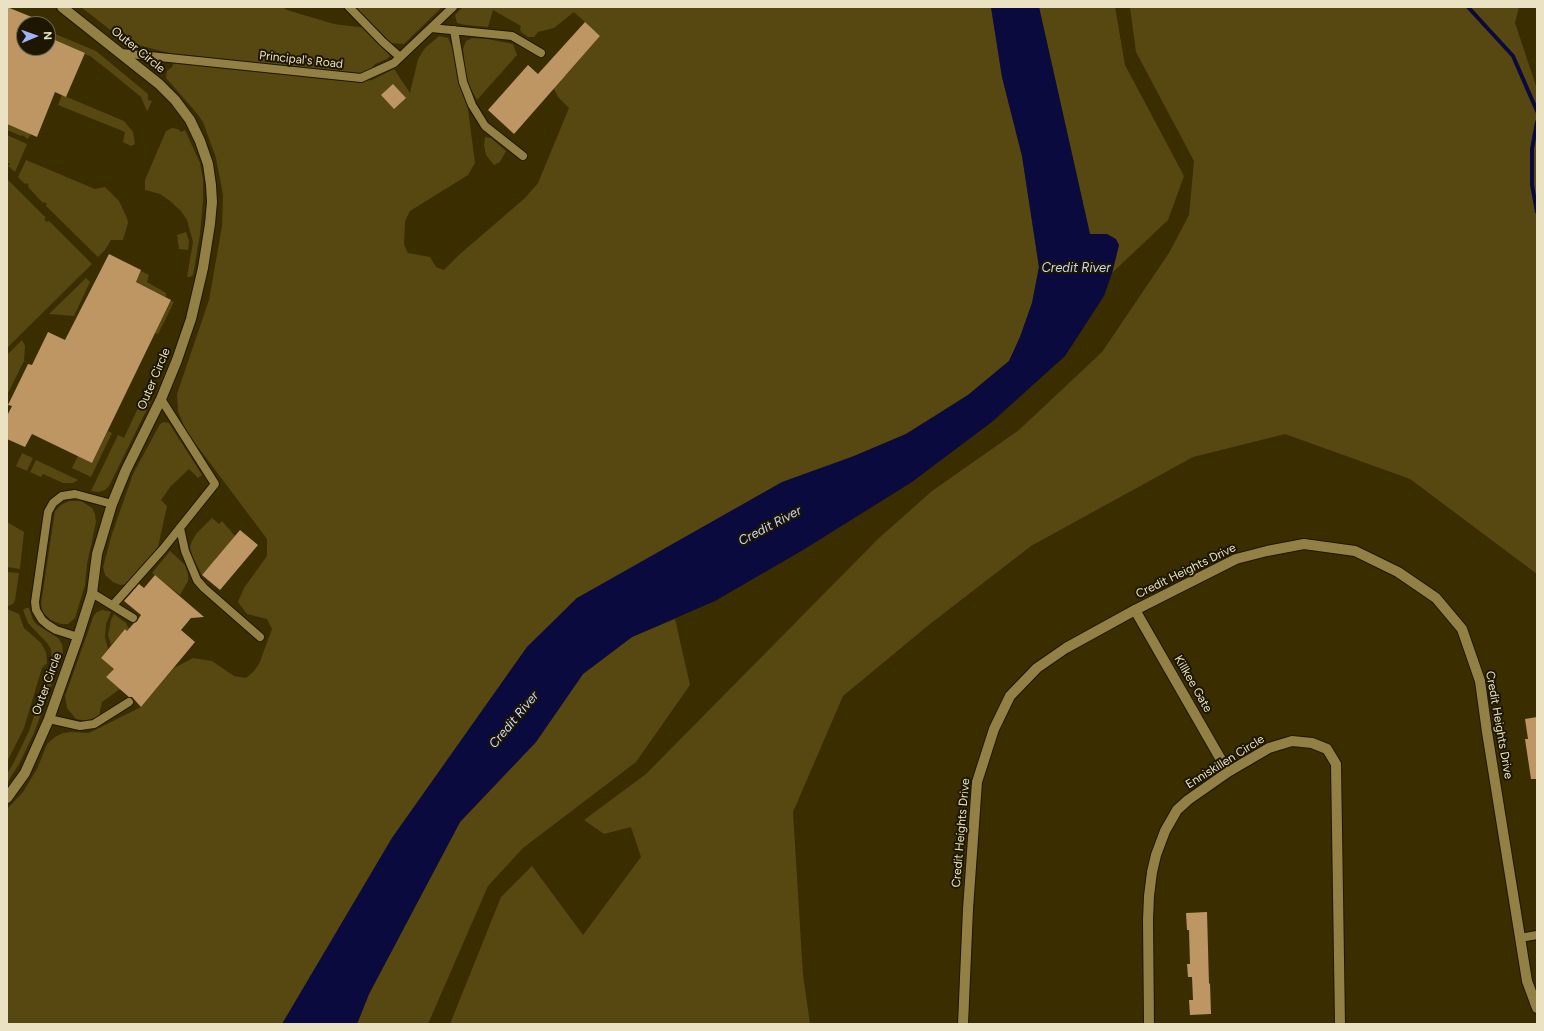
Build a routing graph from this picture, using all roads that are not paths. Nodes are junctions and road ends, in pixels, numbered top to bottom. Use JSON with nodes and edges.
{"nodes":[{"id":1,"x":62,"y":7,"type":"edge"},
{"id":2,"x":349,"y":7,"type":"edge"},
{"id":3,"x":453,"y":7,"type":"edge"},
{"id":4,"x":431,"y":28,"type":"junction"},
{"id":5,"x":454,"y":30,"type":"junction"},
{"id":6,"x":121,"y":53,"type":"junction"},
{"id":7,"x":541,"y":53,"type":"dead end"},
{"id":8,"x":400,"y":57,"type":"junction"},
{"id":9,"x":523,"y":156,"type":"dead end"},
{"id":10,"x":161,"y":399,"type":"junction"},
{"id":11,"x":112,"y":504,"type":"junction"},
{"id":12,"x":180,"y":528,"type":"junction"},
{"id":13,"x":92,"y":593,"type":"junction"},
{"id":14,"x":113,"y":606,"type":"junction"},
{"id":15,"x":1136,"y":610,"type":"junction"},
{"id":16,"x":133,"y":618,"type":"dead end"},
{"id":17,"x":260,"y":637,"type":"dead end"},
{"id":18,"x":78,"y":638,"type":"junction"},
{"id":19,"x":129,"y":702,"type":"dead end"},
{"id":20,"x":49,"y":719,"type":"junction"},
{"id":21,"x":1228,"y":772,"type":"junction"},
{"id":22,"x":7,"y":798,"type":"edge"},
{"id":23,"x":1537,"y":935,"type":"edge"},
{"id":24,"x":1520,"y":938,"type":"junction"},
{"id":25,"x":1537,"y":1008,"type":"edge"},
{"id":26,"x":963,"y":1024,"type":"edge"},
{"id":27,"x":1149,"y":1024,"type":"edge"},
{"id":28,"x":1340,"y":1024,"type":"edge"}],
"edges":[{"from":1,"to":6,"type":"street","name":"Outer Circle"},
{"from":2,"to":8,"type":"lane"},
{"from":3,"to":4,"type":"lane","name":"Principal's Road"},
{"from":4,"to":5,"type":"lane"},
{"from":4,"to":8,"type":"lane","name":"Principal's Road"},
{"from":5,"to":7,"type":"lane"},
{"from":5,"to":9,"type":"lane"},
{"from":6,"to":8,"type":"lane","name":"Principal's Road"},
{"from":6,"to":10,"type":"street","name":"Outer Circle"},
{"from":10,"to":11,"type":"street","name":"Outer Circle"},
{"from":10,"to":12,"type":"lane"},
{"from":11,"to":13,"type":"street","name":"Outer Circle"},
{"from":11,"to":18,"type":"lane"},
{"from":12,"to":14,"type":"lane"},
{"from":12,"to":17,"type":"lane"},
{"from":13,"to":14,"type":"lane"},
{"from":13,"to":18,"type":"street","name":"Outer Circle"},
{"from":14,"to":16,"type":"lane"},
{"from":15,"to":21,"type":"street","name":"Killkee Gate"},
{"from":15,"to":24,"type":"street","name":"Credit Heights Drive"},
{"from":15,"to":26,"type":"street","name":"Credit Heights Drive"},
{"from":18,"to":20,"type":"street","name":"Outer Circle"},
{"from":19,"to":20,"type":"lane"},
{"from":20,"to":22,"type":"street","name":"Outer Circle"},
{"from":21,"to":27,"type":"street","name":"Enniskillen Circle"},
{"from":21,"to":28,"type":"street","name":"Enniskillen Circle"},
{"from":23,"to":24,"type":"lane"},
{"from":24,"to":25,"type":"street","name":"Credit Heights Drive"}]}
